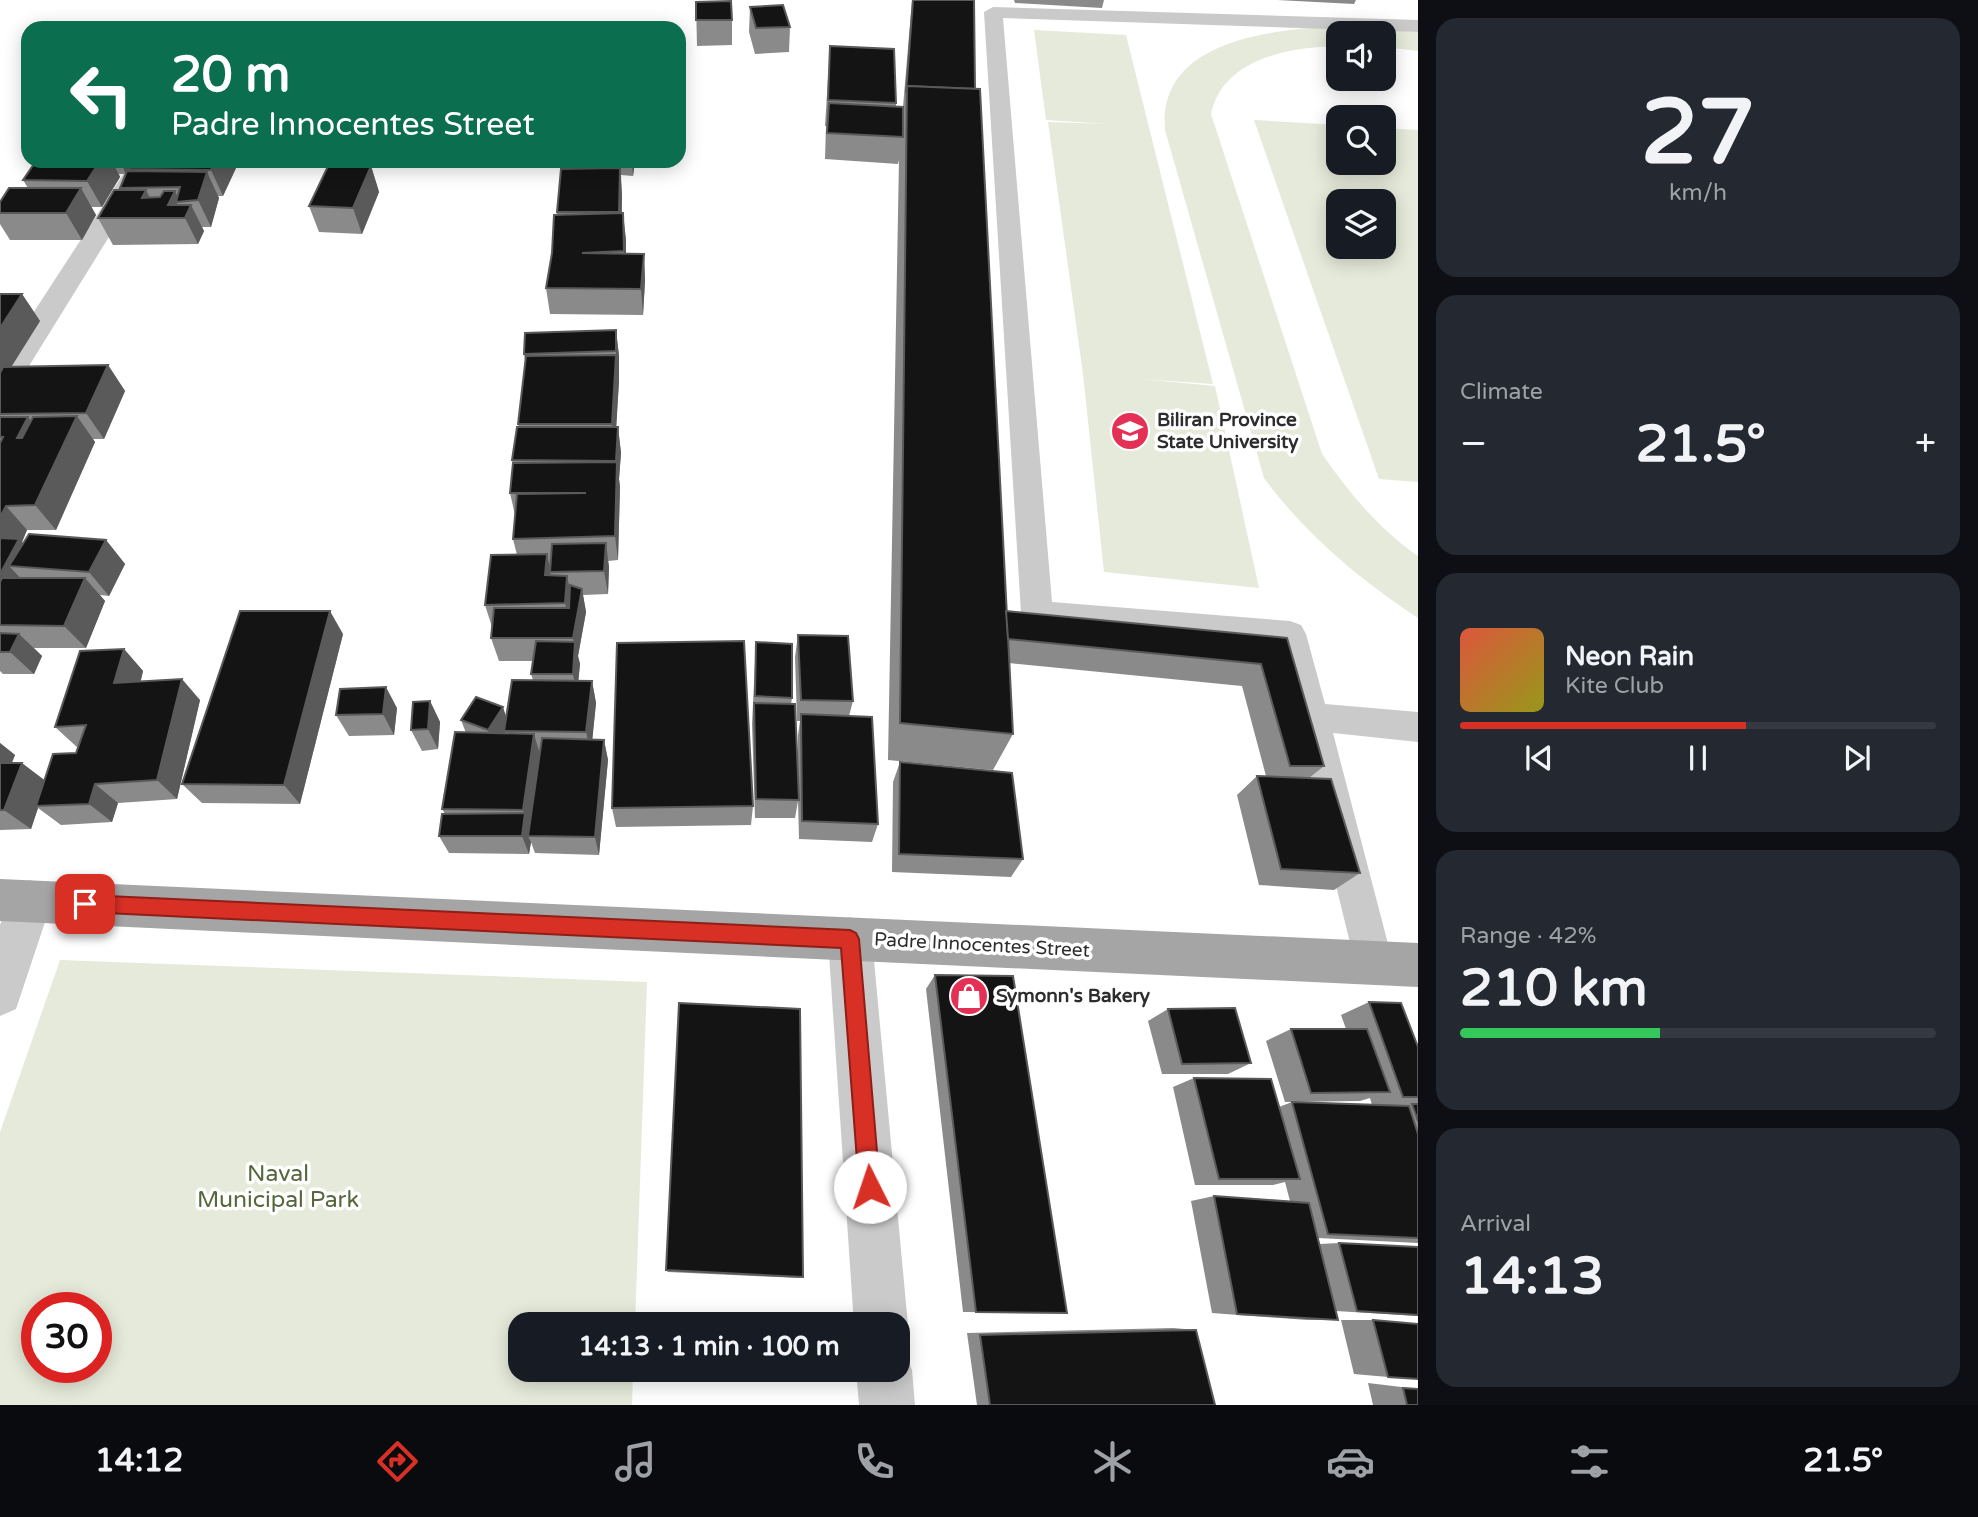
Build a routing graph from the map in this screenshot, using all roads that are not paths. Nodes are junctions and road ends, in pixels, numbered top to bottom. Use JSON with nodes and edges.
{"nodes":[{"id":1,"x":1418,"y":26,"type":"edge"},
{"id":2,"x":140,"y":168,"type":"edge"},
{"id":3,"x":0,"y":388,"type":"edge"},
{"id":4,"x":1312,"y":717,"type":"junction"},
{"id":5,"x":1418,"y":727,"type":"edge"},
{"id":6,"x":15,"y":900,"type":"edge"},
{"id":7,"x":850,"y":939,"type":"junction"},
{"id":8,"x":1374,"y":963,"type":"junction"},
{"id":9,"x":1418,"y":965,"type":"edge"},
{"id":10,"x":0,"y":993,"type":"edge"},
{"id":11,"x":880,"y":1312,"type":"edge"},
{"id":12,"x":885,"y":1382,"type":"edge"},
{"id":13,"x":887,"y":1405,"type":"edge"}],
"edges":[{"from":1,"to":4,"type":"lane"},
{"from":2,"to":3,"type":"street"},
{"from":4,"to":5,"type":"lane"},
{"from":4,"to":8,"type":"lane"},
{"from":6,"to":7,"type":"main road","name":"Padre Innocentes Street"},
{"from":6,"to":10,"type":"street"},
{"from":7,"to":8,"type":"main road","name":"Padre Innocentes Street"},
{"from":7,"to":11,"type":"street"},
{"from":8,"to":9,"type":"main road","name":"Padre Innocentes Street"},
{"from":12,"to":13,"type":"street"}]}
